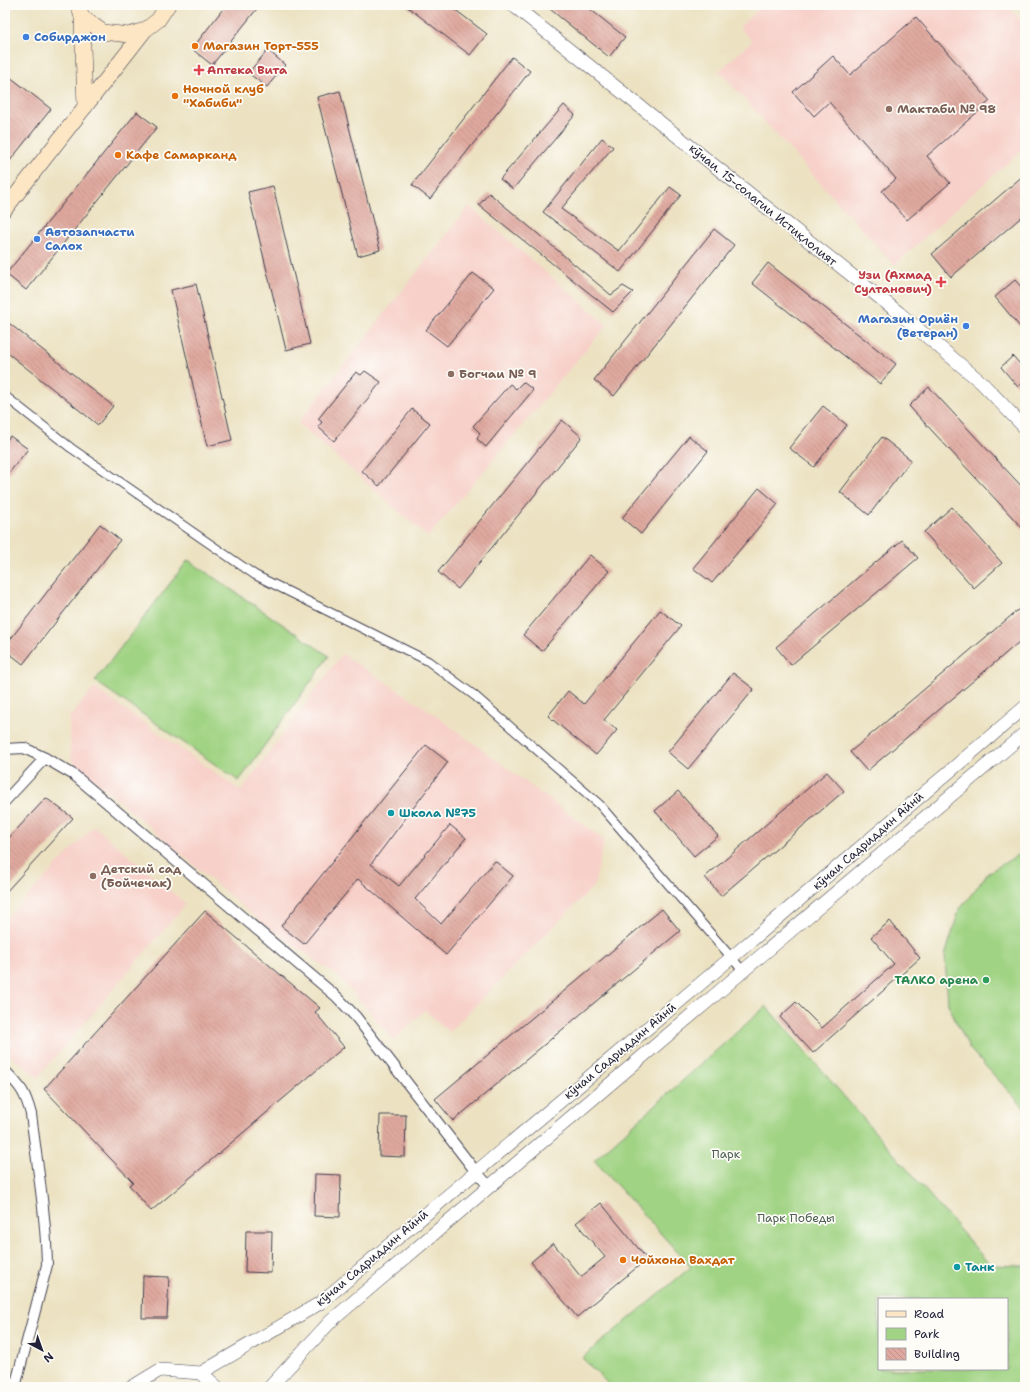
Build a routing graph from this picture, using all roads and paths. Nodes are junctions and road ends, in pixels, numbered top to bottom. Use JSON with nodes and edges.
{"nodes":[{"id":1,"x":168,"y":5,"type":"edge"},
{"id":2,"x":513,"y":5,"type":"edge"},
{"id":3,"x":80,"y":11,"type":"edge"},
{"id":4,"x":145,"y":30,"type":"junction"},
{"id":5,"x":85,"y":107,"type":"junction"},
{"id":6,"x":5,"y":209,"type":"edge"},
{"id":7,"x":5,"y":396,"type":"edge"},
{"id":8,"x":1025,"y":428,"type":"edge"},
{"id":9,"x":1025,"y":707,"type":"edge"},
{"id":10,"x":1025,"y":733,"type":"edge"},
{"id":11,"x":5,"y":749,"type":"edge"},
{"id":12,"x":45,"y":758,"type":"junction"},
{"id":13,"x":5,"y":802,"type":"edge"},
{"id":14,"x":731,"y":958,"type":"junction"},
{"id":15,"x":743,"y":971,"type":"junction"},
{"id":16,"x":5,"y":1071,"type":"edge"},
{"id":17,"x":476,"y":1172,"type":"junction"},
{"id":18,"x":490,"y":1188,"type":"junction"},
{"id":19,"x":200,"y":1373,"type":"junction"},
{"id":20,"x":15,"y":1387,"type":"edge"},
{"id":21,"x":132,"y":1387,"type":"edge"},
{"id":22,"x":217,"y":1387,"type":"edge"},
{"id":23,"x":270,"y":1387,"type":"edge"}],
"edges":[{"from":1,"to":4,"type":"main road"},
{"from":2,"to":8,"type":"street","name":"кӯчаи. 15-солагии Истиқлолият"},
{"from":3,"to":4,"type":"main road"},
{"from":3,"to":5,"type":"main road"},
{"from":4,"to":5,"type":"main road"},
{"from":5,"to":6,"type":"main road"},
{"from":7,"to":14,"type":"street"},
{"from":9,"to":14,"type":"street","name":"кӯчаи Садриддин Айнӣ"},
{"from":10,"to":15,"type":"street","name":"кӯчаи Садриддин Айнӣ"},
{"from":11,"to":12,"type":"street"},
{"from":12,"to":13,"type":"street"},
{"from":12,"to":17,"type":"street"},
{"from":14,"to":15,"type":"street"},
{"from":14,"to":17,"type":"street","name":"кӯчаи Садриддин Айнӣ"},
{"from":15,"to":18,"type":"street","name":"кӯчаи Садриддин Айнӣ"},
{"from":16,"to":20,"type":"street"},
{"from":17,"to":18,"type":"street"},
{"from":17,"to":19,"type":"street","name":"кӯчаи Садриддин Айнӣ"},
{"from":18,"to":23,"type":"street","name":"кӯчаи Садриддин Айнӣ"},
{"from":19,"to":21,"type":"street"},
{"from":19,"to":22,"type":"street"}]}
